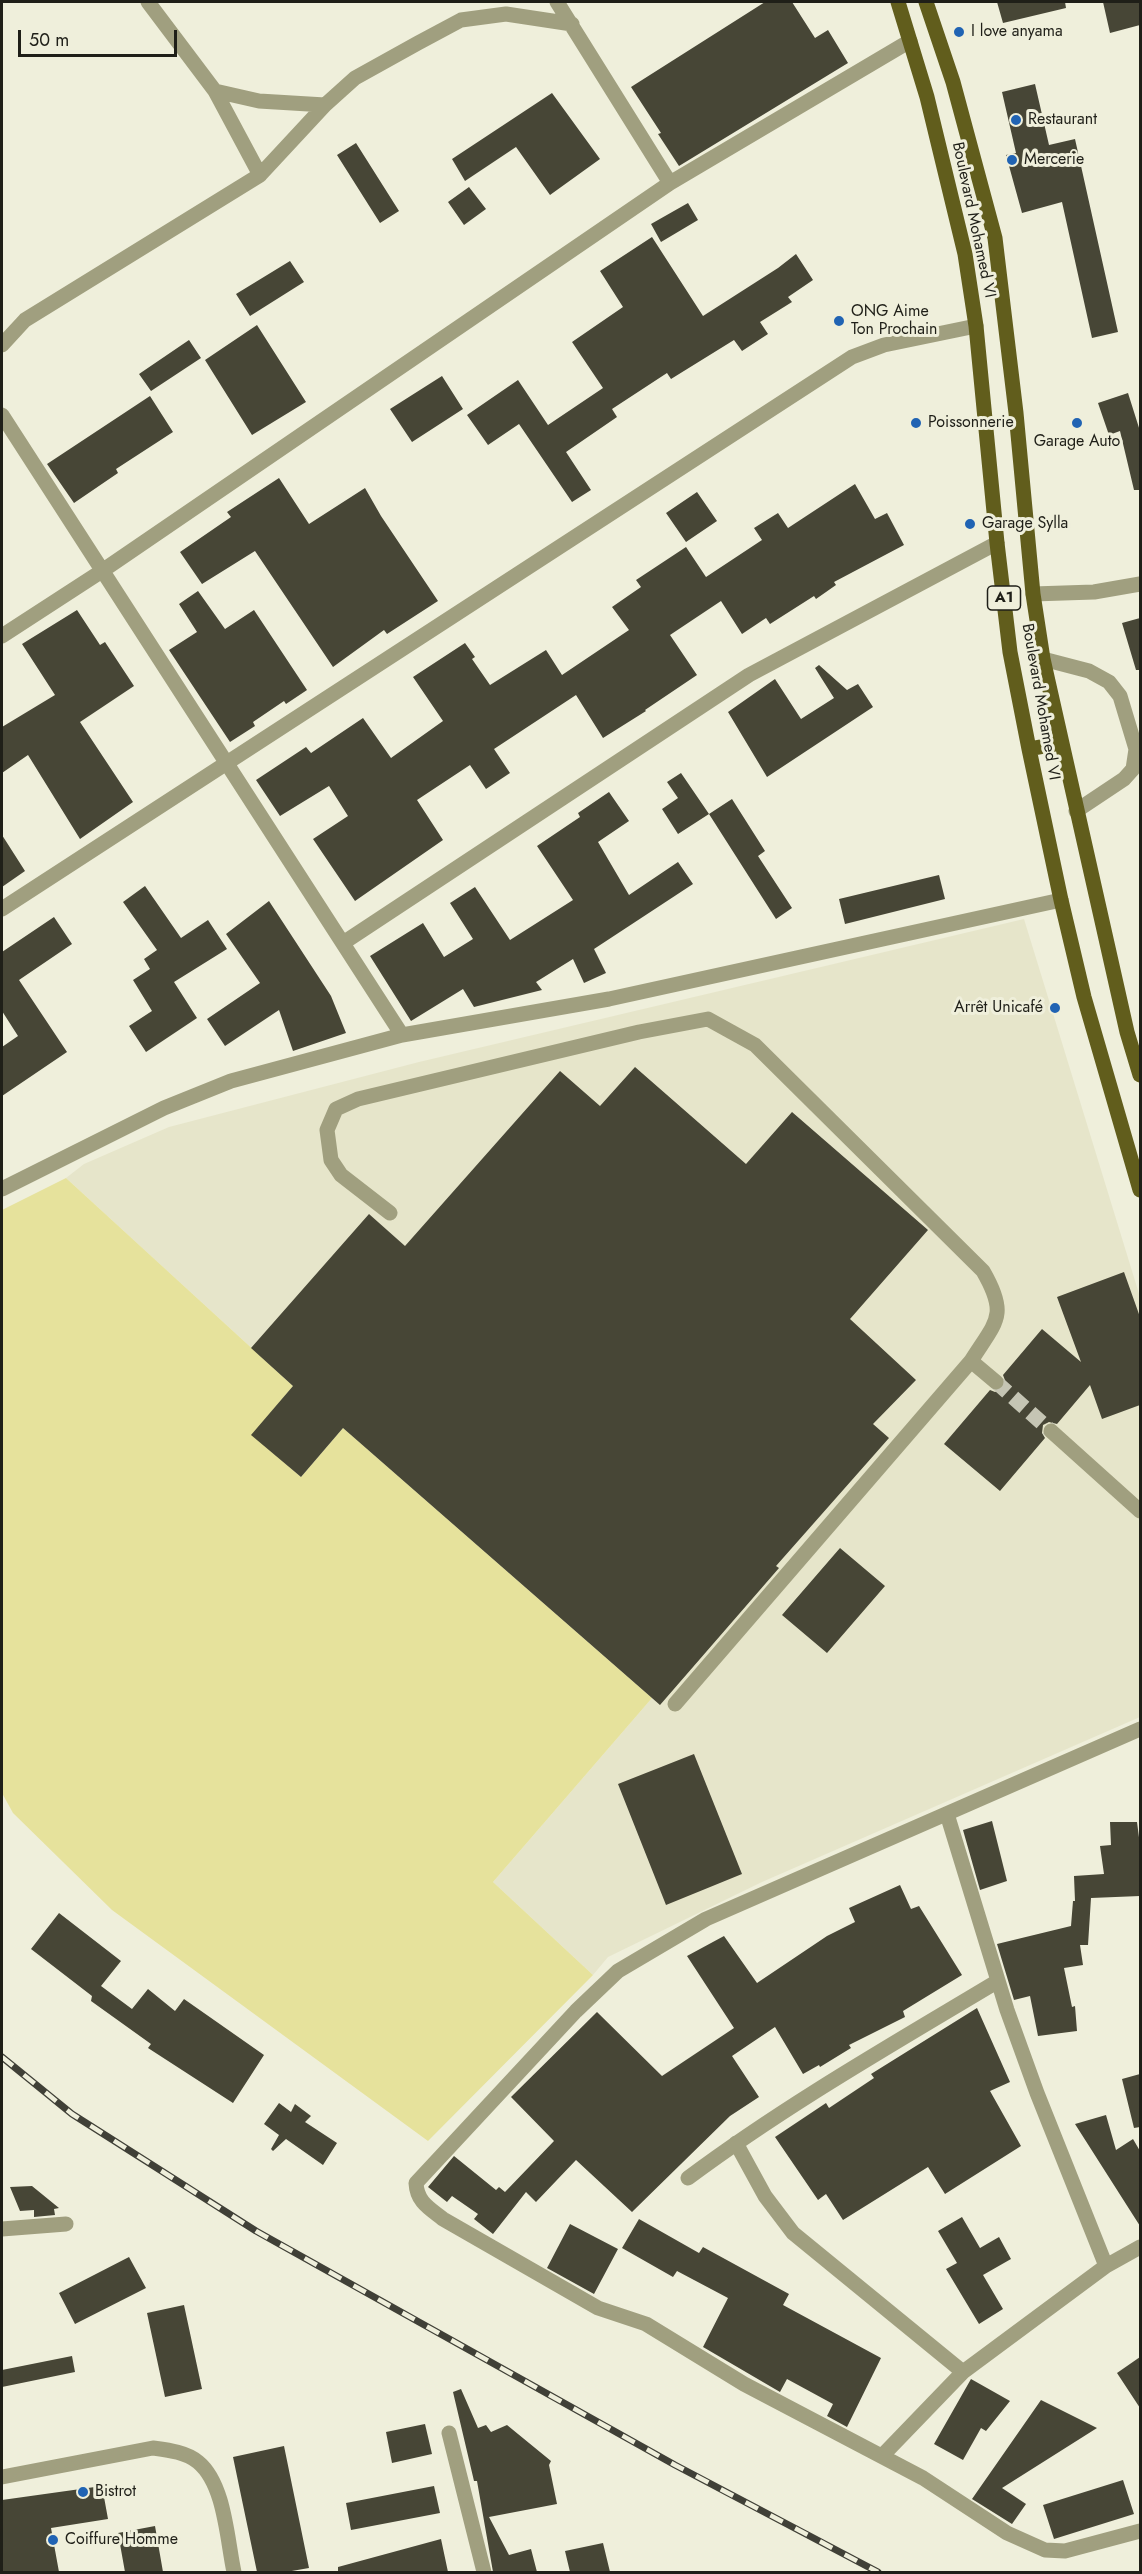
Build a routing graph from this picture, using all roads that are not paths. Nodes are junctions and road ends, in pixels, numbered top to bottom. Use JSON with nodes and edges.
{"nodes":[{"id":1,"x":148,"y":2,"type":"edge"},
{"id":2,"x":557,"y":2,"type":"edge"},
{"id":3,"x":898,"y":2,"type":"edge"},
{"id":4,"x":926,"y":2,"type":"edge"},
{"id":5,"x":572,"y":24,"type":"junction"},
{"id":6,"x":909,"y":41,"type":"junction"},
{"id":7,"x":215,"y":91,"type":"junction"},
{"id":8,"x":325,"y":105,"type":"junction"},
{"id":9,"x":260,"y":175,"type":"junction"},
{"id":10,"x":670,"y":183,"type":"junction"},
{"id":11,"x":976,"y":326,"type":"junction"},
{"id":12,"x":2,"y":345,"type":"edge"},
{"id":13,"x":2,"y":415,"type":"edge"},
{"id":14,"x":997,"y":543,"type":"junction"},
{"id":15,"x":102,"y":571,"type":"junction"},
{"id":16,"x":1140,"y":584,"type":"edge"},
{"id":17,"x":1033,"y":594,"type":"junction"},
{"id":18,"x":2,"y":636,"type":"edge"},
{"id":19,"x":1043,"y":659,"type":"junction"},
{"id":20,"x":1061,"y":742,"type":"junction"},
{"id":21,"x":1029,"y":749,"type":"junction"},
{"id":22,"x":226,"y":763,"type":"junction"},
{"id":23,"x":1076,"y":811,"type":"junction"},
{"id":24,"x":1061,"y":900,"type":"junction"},
{"id":25,"x":2,"y":909,"type":"edge"},
{"id":26,"x":343,"y":943,"type":"junction"},
{"id":27,"x":1134,"y":1033,"type":"edge"},
{"id":28,"x":402,"y":1035,"type":"junction"},
{"id":29,"x":1140,"y":1075,"type":"edge"},
{"id":30,"x":2,"y":1189,"type":"edge"},
{"id":31,"x":1140,"y":1190,"type":"edge"},
{"id":32,"x":390,"y":1214,"type":"dead end"},
{"id":33,"x":971,"y":1360,"type":"junction"},
{"id":34,"x":996,"y":1382,"type":"tunnel mouth"},
{"id":35,"x":1051,"y":1431,"type":"tunnel mouth"},
{"id":36,"x":1140,"y":1511,"type":"edge"},
{"id":37,"x":675,"y":1704,"type":"dead end"},
{"id":38,"x":1140,"y":1729,"type":"edge"},
{"id":39,"x":947,"y":1814,"type":"junction"},
{"id":40,"x":998,"y":1981,"type":"junction"},
{"id":41,"x":736,"y":2143,"type":"junction"},
{"id":42,"x":688,"y":2178,"type":"dead end"},
{"id":43,"x":66,"y":2223,"type":"dead end"},
{"id":44,"x":2,"y":2229,"type":"edge"},
{"id":45,"x":1140,"y":2247,"type":"edge"},
{"id":46,"x":1106,"y":2266,"type":"junction"},
{"id":47,"x":963,"y":2372,"type":"junction"},
{"id":48,"x":449,"y":2433,"type":"dead end"},
{"id":49,"x":882,"y":2456,"type":"junction"},
{"id":50,"x":2,"y":2477,"type":"edge"},
{"id":51,"x":1140,"y":2531,"type":"edge"},
{"id":52,"x":234,"y":2572,"type":"edge"},
{"id":53,"x":484,"y":2572,"type":"edge"}],
"edges":[{"from":1,"to":7,"type":"street"},
{"from":2,"to":5,"type":"street"},
{"from":3,"to":6,"type":"main road","name":"Boulevard Mohamed VI","number":"A1"},
{"from":4,"to":17,"type":"main road","name":"Boulevard Mohamed VI","number":"A1"},
{"from":5,"to":8,"type":"street"},
{"from":5,"to":10,"type":"street"},
{"from":6,"to":10,"type":"street"},
{"from":6,"to":11,"type":"main road","name":"Boulevard Mohamed VI","number":"A1"},
{"from":7,"to":8,"type":"street"},
{"from":7,"to":9,"type":"street"},
{"from":8,"to":9,"type":"street"},
{"from":9,"to":12,"type":"street"},
{"from":10,"to":15,"type":"street"},
{"from":11,"to":14,"type":"main road","name":"Boulevard Mohamed VI","number":"A1"},
{"from":11,"to":22,"type":"street"},
{"from":13,"to":15,"type":"street"},
{"from":14,"to":21,"type":"main road","name":"Boulevard Mohamed VI","number":"A1"},
{"from":14,"to":26,"type":"street"},
{"from":15,"to":18,"type":"street"},
{"from":15,"to":22,"type":"street"},
{"from":16,"to":17,"type":"street"},
{"from":17,"to":19,"type":"main road","name":"Boulevard Mohamed VI","number":"A1"},
{"from":19,"to":20,"type":"main road","name":"Boulevard Mohamed VI","number":"A1"},
{"from":19,"to":23,"type":"street"},
{"from":20,"to":21,"type":"main road"},
{"from":20,"to":23,"type":"main road","name":"Boulevard Mohamed VI","number":"A1"},
{"from":21,"to":24,"type":"main road","name":"Boulevard Mohamed VI","number":"A1"},
{"from":22,"to":25,"type":"street"},
{"from":22,"to":26,"type":"street"},
{"from":23,"to":27,"type":"main road","name":"Boulevard Mohamed VI","number":"A1"},
{"from":24,"to":28,"type":"street"},
{"from":24,"to":31,"type":"main road","name":"Boulevard Mohamed VI","number":"A1"},
{"from":26,"to":28,"type":"street"},
{"from":27,"to":29,"type":"main road","name":"Boulevard Mohamed VI","number":"A1"},
{"from":28,"to":30,"type":"street"},
{"from":32,"to":33,"type":"street"},
{"from":33,"to":34,"type":"street"},
{"from":33,"to":37,"type":"street"},
{"from":35,"to":36,"type":"street"},
{"from":38,"to":39,"type":"street"},
{"from":39,"to":40,"type":"street"},
{"from":39,"to":49,"type":"street"},
{"from":40,"to":41,"type":"street"},
{"from":40,"to":46,"type":"street"},
{"from":41,"to":42,"type":"street"},
{"from":41,"to":47,"type":"street"},
{"from":43,"to":44,"type":"street"},
{"from":45,"to":46,"type":"street"},
{"from":46,"to":47,"type":"street"},
{"from":47,"to":49,"type":"street"},
{"from":48,"to":53,"type":"street"},
{"from":49,"to":51,"type":"street"},
{"from":50,"to":52,"type":"street"}]}
